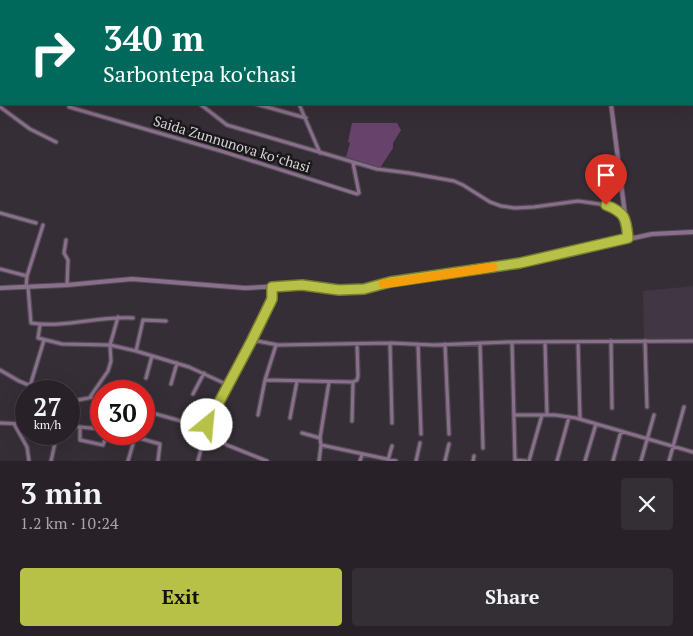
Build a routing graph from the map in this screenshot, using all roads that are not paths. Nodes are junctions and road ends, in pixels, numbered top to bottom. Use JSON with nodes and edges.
{"nodes":[{"id":1,"x":201,"y":105,"type":"edge"},
{"id":2,"x":300,"y":105,"type":"edge"},
{"id":3,"x":611,"y":105,"type":"edge"},
{"id":4,"x":0,"y":106,"type":"edge"},
{"id":5,"x":268,"y":106,"type":"edge"},
{"id":6,"x":69,"y":107,"type":"dead end"},
{"id":7,"x":306,"y":118,"type":"junction"},
{"id":8,"x":56,"y":142,"type":"dead end"},
{"id":9,"x":320,"y":153,"type":"junction"},
{"id":10,"x":353,"y":163,"type":"junction"},
{"id":11,"x":0,"y":213,"type":"edge"},
{"id":12,"x":626,"y":220,"type":"junction"},
{"id":13,"x":36,"y":223,"type":"dead end"},
{"id":14,"x":43,"y":225,"type":"dead end"},
{"id":15,"x":693,"y":232,"type":"edge"},
{"id":16,"x":628,"y":238,"type":"junction"},
{"id":17,"x":66,"y":240,"type":"dead end"},
{"id":18,"x":0,"y":269,"type":"edge"},
{"id":19,"x":27,"y":276,"type":"junction"},
{"id":20,"x":67,"y":285,"type":"junction"},
{"id":21,"x":272,"y":287,"type":"junction"},
{"id":22,"x":0,"y":288,"type":"edge"},
{"id":23,"x":27,"y":288,"type":"junction"},
{"id":24,"x":118,"y":317,"type":"junction"},
{"id":25,"x":133,"y":318,"type":"dead end"},
{"id":26,"x":166,"y":321,"type":"dead end"},
{"id":27,"x":40,"y":325,"type":"junction"},
{"id":28,"x":44,"y":340,"type":"junction"},
{"id":29,"x":252,"y":340,"type":"junction"},
{"id":30,"x":611,"y":341,"type":"junction"},
{"id":31,"x":645,"y":341,"type":"junction"},
{"id":32,"x":693,"y":341,"type":"edge"},
{"id":33,"x":512,"y":342,"type":"junction"},
{"id":34,"x":545,"y":342,"type":"junction"},
{"id":35,"x":578,"y":342,"type":"junction"},
{"id":36,"x":390,"y":343,"type":"junction"},
{"id":37,"x":480,"y":343,"type":"junction"},
{"id":38,"x":357,"y":344,"type":"junction"},
{"id":39,"x":418,"y":344,"type":"junction"},
{"id":40,"x":445,"y":344,"type":"junction"},
{"id":41,"x":110,"y":345,"type":"junction"},
{"id":42,"x":276,"y":345,"type":"junction"},
{"id":43,"x":136,"y":352,"type":"junction"},
{"id":44,"x":152,"y":356,"type":"junction"},
{"id":45,"x":177,"y":363,"type":"junction"},
{"id":46,"x":0,"y":370,"type":"edge"},
{"id":47,"x":204,"y":373,"type":"junction"},
{"id":48,"x":146,"y":378,"type":"dead end"},
{"id":49,"x":19,"y":380,"type":"edge"},
{"id":50,"x":32,"y":380,"type":"edge"},
{"id":51,"x":102,"y":380,"type":"edge"},
{"id":52,"x":265,"y":380,"type":"junction"},
{"id":53,"x":297,"y":381,"type":"junction"},
{"id":54,"x":329,"y":382,"type":"junction"},
{"id":55,"x":353,"y":382,"type":"junction"},
{"id":56,"x":170,"y":384,"type":"dead end"},
{"id":57,"x":228,"y":385,"type":"junction"},
{"id":58,"x":193,"y":394,"type":"dead end"},
{"id":59,"x":90,"y":396,"type":"edge"},
{"id":60,"x":80,"y":401,"type":"edge"},
{"id":61,"x":684,"y":407,"type":"dead end"},
{"id":62,"x":612,"y":408,"type":"dead end"},
{"id":63,"x":647,"y":408,"type":"dead end"},
{"id":64,"x":155,"y":414,"type":"edge"},
{"id":65,"x":258,"y":415,"type":"dead end"},
{"id":66,"x":542,"y":415,"type":"junction"},
{"id":67,"x":548,"y":415,"type":"junction"},
{"id":68,"x":654,"y":415,"type":"dead end"},
{"id":69,"x":515,"y":416,"type":"junction"},
{"id":70,"x":569,"y":417,"type":"junction"},
{"id":71,"x":290,"y":418,"type":"dead end"},
{"id":72,"x":580,"y":419,"type":"junction"},
{"id":73,"x":352,"y":421,"type":"dead end"},
{"id":74,"x":0,"y":423,"type":"edge"},
{"id":75,"x":392,"y":423,"type":"dead end"},
{"id":76,"x":14,"y":424,"type":"joint"},
{"id":77,"x":596,"y":424,"type":"junction"},
{"id":78,"x":80,"y":427,"type":"edge"},
{"id":79,"x":90,"y":428,"type":"edge"},
{"id":80,"x":206,"y":429,"type":"junction"},
{"id":81,"x":622,"y":431,"type":"junction"},
{"id":82,"x":302,"y":433,"type":"dead end"},
{"id":83,"x":422,"y":434,"type":"dead end"},
{"id":84,"x":449,"y":434,"type":"dead end"},
{"id":85,"x":320,"y":438,"type":"junction"},
{"id":86,"x":647,"y":439,"type":"junction"},
{"id":87,"x":420,"y":442,"type":"dead end"},
{"id":88,"x":155,"y":443,"type":"edge"},
{"id":89,"x":450,"y":444,"type":"dead end"},
{"id":90,"x":54,"y":445,"type":"edge"},
{"id":91,"x":132,"y":445,"type":"edge"},
{"id":92,"x":321,"y":445,"type":"junction"},
{"id":93,"x":392,"y":446,"type":"dead end"},
{"id":94,"x":674,"y":446,"type":"junction"},
{"id":95,"x":483,"y":448,"type":"dead end"},
{"id":96,"x":693,"y":452,"type":"edge"},
{"id":97,"x":362,"y":455,"type":"junction"},
{"id":98,"x":474,"y":456,"type":"dead end"},
{"id":99,"x":388,"y":460,"type":"edge"},
{"id":100,"x":29,"y":461,"type":"edge"},
{"id":101,"x":50,"y":461,"type":"edge"},
{"id":102,"x":128,"y":461,"type":"edge"},
{"id":103,"x":158,"y":461,"type":"edge"},
{"id":104,"x":198,"y":461,"type":"edge"},
{"id":105,"x":267,"y":461,"type":"edge"},
{"id":106,"x":319,"y":461,"type":"edge"},
{"id":107,"x":360,"y":461,"type":"edge"},
{"id":108,"x":396,"y":461,"type":"edge"},
{"id":109,"x":416,"y":461,"type":"edge"},
{"id":110,"x":445,"y":461,"type":"edge"},
{"id":111,"x":473,"y":461,"type":"edge"},
{"id":112,"x":528,"y":461,"type":"edge"},
{"id":113,"x":556,"y":461,"type":"edge"},
{"id":114,"x":586,"y":461,"type":"edge"},
{"id":115,"x":613,"y":461,"type":"edge"},
{"id":116,"x":641,"y":461,"type":"edge"},
{"id":117,"x":669,"y":461,"type":"edge"}],
"edges":[{"from":1,"to":9,"type":"street"},
{"from":2,"to":7,"type":"street"},
{"from":3,"to":12,"type":"street"},
{"from":4,"to":8,"type":"street"},
{"from":5,"to":7,"type":"street"},
{"from":6,"to":10,"type":"street","name":"Saida Zunnunova koʻchasi"},
{"from":7,"to":9,"type":"street"},
{"from":9,"to":10,"type":"street"},
{"from":10,"to":12,"type":"street"},
{"from":11,"to":13,"type":"street"},
{"from":12,"to":16,"type":"street"},
{"from":14,"to":19,"type":"street"},
{"from":15,"to":16,"type":"street"},
{"from":16,"to":21,"type":"street"},
{"from":17,"to":20,"type":"street"},
{"from":18,"to":19,"type":"street"},
{"from":19,"to":23,"type":"street"},
{"from":20,"to":21,"type":"street"},
{"from":20,"to":23,"type":"street"},
{"from":21,"to":29,"type":"street"},
{"from":22,"to":23,"type":"street"},
{"from":23,"to":27,"type":"street"},
{"from":24,"to":25,"type":"street"},
{"from":24,"to":27,"type":"street"},
{"from":24,"to":41,"type":"street"},
{"from":26,"to":43,"type":"street"},
{"from":27,"to":28,"type":"street"},
{"from":28,"to":41,"type":"street"},
{"from":28,"to":50,"type":"street"},
{"from":29,"to":42,"type":"street"},
{"from":29,"to":57,"type":"street"},
{"from":30,"to":31,"type":"street"},
{"from":30,"to":35,"type":"street"},
{"from":30,"to":62,"type":"street"},
{"from":31,"to":32,"type":"street"},
{"from":31,"to":63,"type":"street"},
{"from":33,"to":34,"type":"street"},
{"from":33,"to":37,"type":"street"},
{"from":33,"to":69,"type":"street"},
{"from":34,"to":35,"type":"street"},
{"from":34,"to":67,"type":"street"},
{"from":35,"to":72,"type":"street"},
{"from":36,"to":38,"type":"street"},
{"from":36,"to":39,"type":"street"},
{"from":36,"to":75,"type":"street"},
{"from":37,"to":40,"type":"street"},
{"from":37,"to":95,"type":"street"},
{"from":38,"to":42,"type":"street"},
{"from":38,"to":55,"type":"street"},
{"from":39,"to":40,"type":"street"},
{"from":39,"to":83,"type":"street"},
{"from":40,"to":84,"type":"street"},
{"from":41,"to":43,"type":"street"},
{"from":41,"to":51,"type":"street"},
{"from":42,"to":52,"type":"street"},
{"from":43,"to":44,"type":"street"},
{"from":44,"to":45,"type":"street"},
{"from":44,"to":48,"type":"street"},
{"from":45,"to":47,"type":"street"},
{"from":45,"to":56,"type":"street"},
{"from":46,"to":49,"type":"street"},
{"from":47,"to":57,"type":"street"},
{"from":47,"to":58,"type":"street"},
{"from":52,"to":53,"type":"street"},
{"from":52,"to":65,"type":"street"},
{"from":53,"to":54,"type":"street"},
{"from":53,"to":71,"type":"street"},
{"from":54,"to":55,"type":"street"},
{"from":54,"to":85,"type":"street"},
{"from":55,"to":73,"type":"street"},
{"from":57,"to":80,"type":"street"},
{"from":59,"to":60,"type":"street"},
{"from":61,"to":94,"type":"street"},
{"from":64,"to":80,"type":"street"},
{"from":66,"to":67,"type":"street"},
{"from":66,"to":69,"type":"street"},
{"from":66,"to":112,"type":"street"},
{"from":67,"to":70,"type":"street"},
{"from":68,"to":86,"type":"street"},
{"from":69,"to":112,"type":"street"},
{"from":70,"to":72,"type":"street"},
{"from":70,"to":113,"type":"street"},
{"from":72,"to":77,"type":"street"},
{"from":74,"to":76,"type":"street"},
{"from":76,"to":100,"type":"street"},
{"from":77,"to":81,"type":"street"},
{"from":77,"to":114,"type":"street"},
{"from":78,"to":79,"type":"street"},
{"from":80,"to":104,"type":"street"},
{"from":80,"to":105,"type":"street"},
{"from":81,"to":86,"type":"street"},
{"from":81,"to":115,"type":"street"},
{"from":82,"to":85,"type":"street"},
{"from":85,"to":92,"type":"street"},
{"from":86,"to":94,"type":"street"},
{"from":86,"to":116,"type":"street"},
{"from":87,"to":109,"type":"street"},
{"from":88,"to":103,"type":"street"},
{"from":89,"to":110,"type":"street"},
{"from":90,"to":101,"type":"street"},
{"from":91,"to":102,"type":"street"},
{"from":92,"to":97,"type":"street"},
{"from":92,"to":106,"type":"street"},
{"from":93,"to":99,"type":"street"},
{"from":94,"to":96,"type":"street"},
{"from":94,"to":117,"type":"street"},
{"from":97,"to":99,"type":"street"},
{"from":97,"to":107,"type":"street"},
{"from":98,"to":111,"type":"street"},
{"from":99,"to":108,"type":"street"}]}
